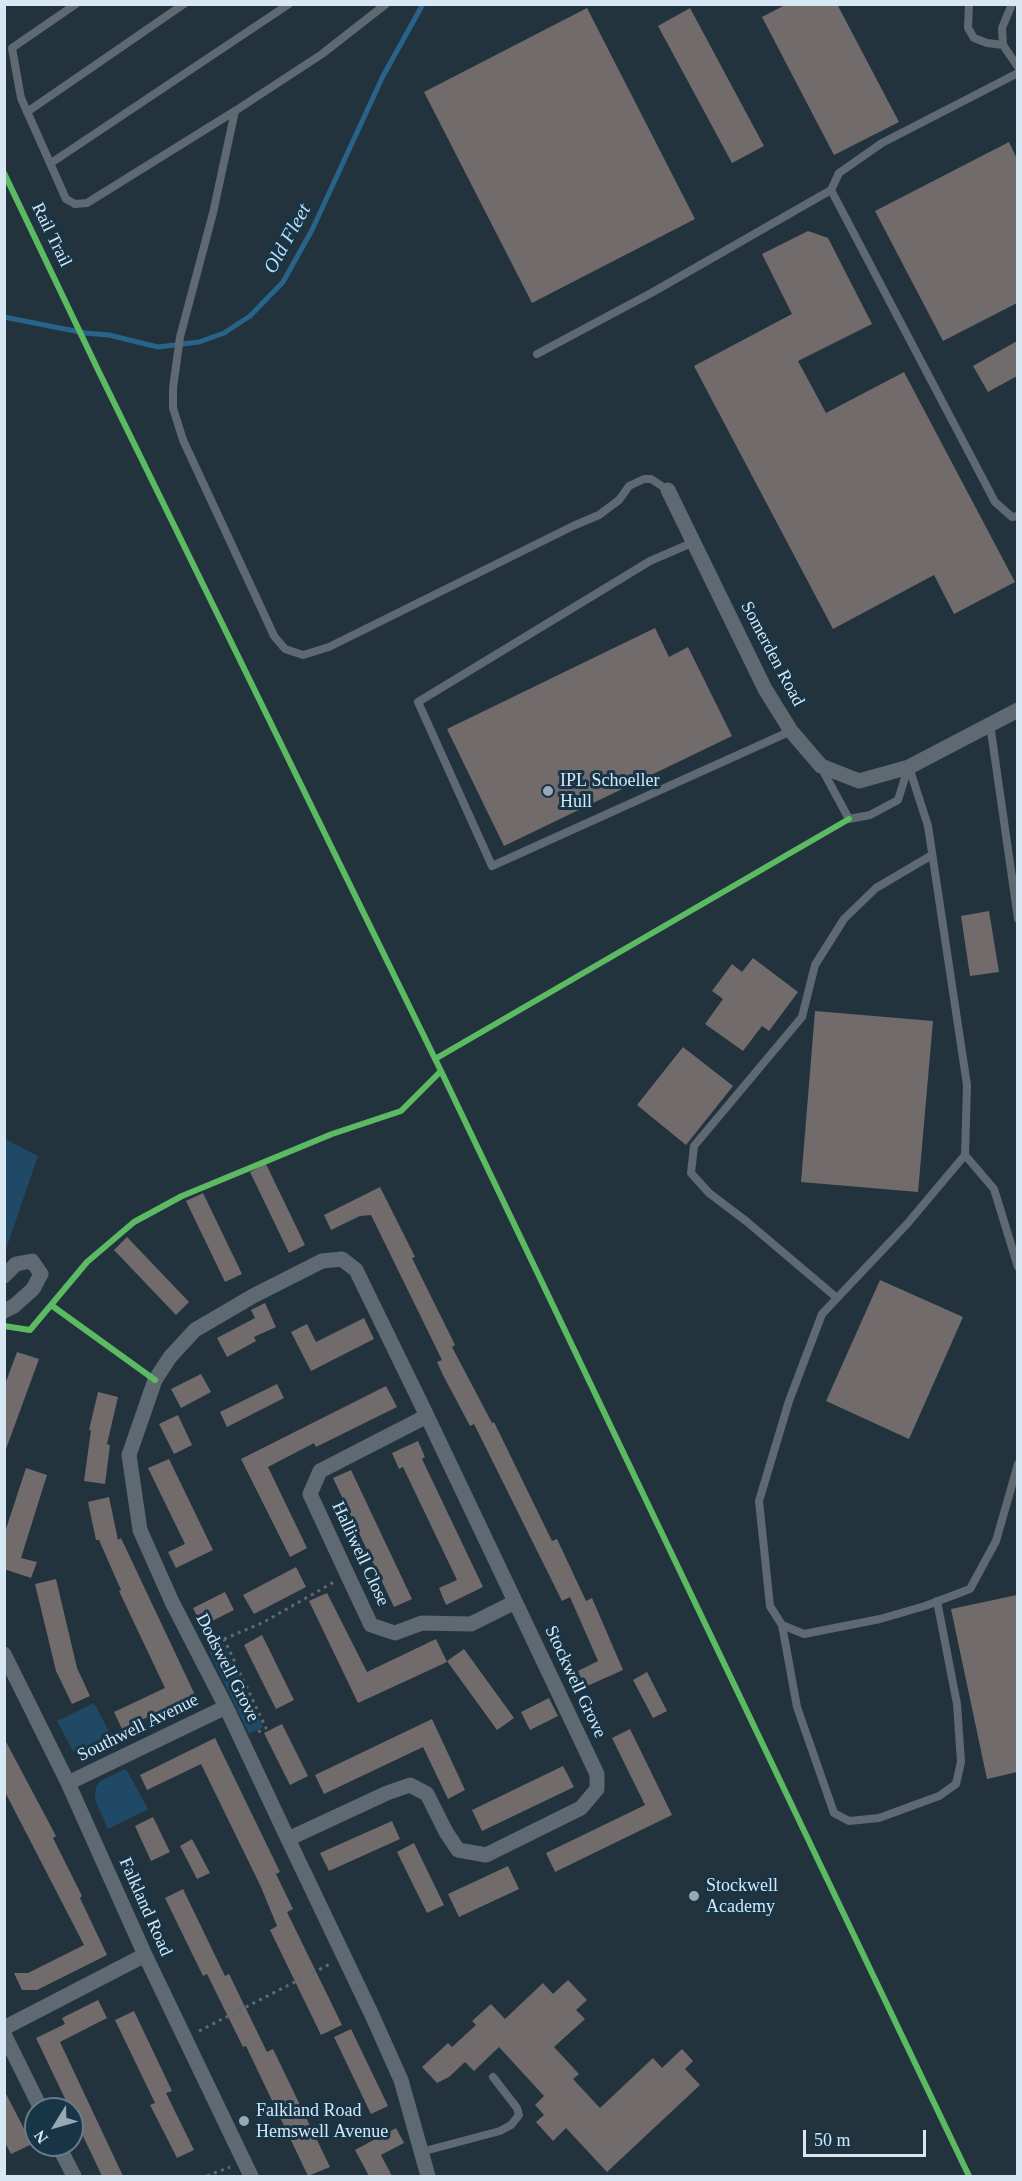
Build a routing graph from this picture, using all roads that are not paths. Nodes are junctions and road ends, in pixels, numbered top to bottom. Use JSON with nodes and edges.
{"nodes":[{"id":1,"x":76,"y":4,"type":"edge"},
{"id":2,"x":184,"y":4,"type":"edge"},
{"id":3,"x":289,"y":4,"type":"edge"},
{"id":4,"x":386,"y":4,"type":"edge"},
{"id":5,"x":969,"y":4,"type":"edge"},
{"id":6,"x":1012,"y":4,"type":"edge"},
{"id":7,"x":1003,"y":45,"type":"junction"},
{"id":8,"x":1017,"y":67,"type":"edge"},
{"id":9,"x":1017,"y":73,"type":"edge"},
{"id":10,"x":235,"y":111,"type":"junction"},
{"id":11,"x":27,"y":112,"type":"junction"},
{"id":12,"x":51,"y":164,"type":"junction"},
{"id":13,"x":831,"y":190,"type":"junction"},
{"id":14,"x":537,"y":354,"type":"dead end"},
{"id":15,"x":668,"y":489,"type":"joint"},
{"id":16,"x":1017,"y":516,"type":"edge"},
{"id":17,"x":694,"y":542,"type":"junction"},
{"id":18,"x":1017,"y":710,"type":"edge"},
{"id":19,"x":990,"y":724,"type":"junction"},
{"id":20,"x":791,"y":731,"type":"junction"},
{"id":21,"x":821,"y":766,"type":"junction"},
{"id":22,"x":909,"y":767,"type":"junction"},
{"id":23,"x":932,"y":855,"type":"junction"},
{"id":24,"x":1017,"y":920,"type":"edge"},
{"id":25,"x":965,"y":1155,"type":"junction"},
{"id":26,"x":342,"y":1259,"type":"joint"},
{"id":27,"x":1017,"y":1267,"type":"edge"},
{"id":28,"x":4,"y":1276,"type":"edge"},
{"id":29,"x":837,"y":1298,"type":"junction"},
{"id":30,"x":4,"y":1311,"type":"edge"},
{"id":31,"x":427,"y":1416,"type":"junction"},
{"id":32,"x":1017,"y":1464,"type":"edge"},
{"id":33,"x":937,"y":1601,"type":"junction"},
{"id":34,"x":515,"y":1602,"type":"junction"},
{"id":35,"x":782,"y":1625,"type":"junction"},
{"id":36,"x":5,"y":1657,"type":"edge"},
{"id":37,"x":226,"y":1707,"type":"junction"},
{"id":38,"x":68,"y":1783,"type":"junction"},
{"id":39,"x":288,"y":1839,"type":"junction"},
{"id":40,"x":145,"y":1955,"type":"junction"},
{"id":41,"x":4,"y":2028,"type":"edge"},
{"id":42,"x":4,"y":2034,"type":"edge"},
{"id":43,"x":493,"y":2077,"type":"dead end"},
{"id":44,"x":35,"y":2097,"type":"edge"},
{"id":45,"x":421,"y":2152,"type":"junction"},
{"id":46,"x":64,"y":2157,"type":"edge"},
{"id":47,"x":74,"y":2176,"type":"edge"},
{"id":48,"x":251,"y":2176,"type":"edge"},
{"id":49,"x":428,"y":2176,"type":"edge"}],
"edges":[{"from":1,"to":11,"type":"lane"},
{"from":2,"to":11,"type":"lane"},
{"from":3,"to":12,"type":"lane"},
{"from":4,"to":10,"type":"lane"},
{"from":5,"to":7,"type":"lane"},
{"from":6,"to":7,"type":"lane"},
{"from":7,"to":8,"type":"lane"},
{"from":9,"to":13,"type":"lane"},
{"from":10,"to":12,"type":"lane"},
{"from":10,"to":15,"type":"lane"},
{"from":11,"to":12,"type":"lane"},
{"from":13,"to":14,"type":"lane"},
{"from":13,"to":16,"type":"lane"},
{"from":15,"to":17,"type":"street","name":"Somerden Road"},
{"from":17,"to":20,"type":"street","name":"Somerden Road"},
{"from":17,"to":20,"type":"lane"},
{"from":18,"to":19,"type":"street","name":"Somerden Road"},
{"from":19,"to":22,"type":"street","name":"Somerden Road"},
{"from":19,"to":24,"type":"lane"},
{"from":20,"to":21,"type":"street","name":"Somerden Road"},
{"from":21,"to":22,"type":"street","name":"Somerden Road"},
{"from":21,"to":22,"type":"lane"},
{"from":22,"to":23,"type":"lane"},
{"from":23,"to":25,"type":"lane"},
{"from":23,"to":29,"type":"lane"},
{"from":25,"to":27,"type":"lane"},
{"from":25,"to":29,"type":"lane"},
{"from":26,"to":31,"type":"street","name":"Stockwell Grove"},
{"from":26,"to":37,"type":"street","name":"Dodswell Grove"},
{"from":28,"to":30,"type":"street"},
{"from":29,"to":35,"type":"lane"},
{"from":31,"to":34,"type":"street","name":"Stockwell Grove"},
{"from":31,"to":34,"type":"street","name":"Halliwell Close"},
{"from":32,"to":33,"type":"lane"},
{"from":33,"to":35,"type":"lane"},
{"from":33,"to":35,"type":"lane"},
{"from":34,"to":39,"type":"street","name":"Stockwell Grove"},
{"from":36,"to":38,"type":"street","name":"Falkland Road"},
{"from":37,"to":38,"type":"street","name":"Southwell Avenue"},
{"from":37,"to":39,"type":"street","name":"Dodswell Grove"},
{"from":38,"to":40,"type":"street","name":"Falkland Road"},
{"from":39,"to":45,"type":"street","name":"Dodswell Grove"},
{"from":40,"to":41,"type":"street"},
{"from":40,"to":48,"type":"street","name":"Falkland Road"},
{"from":42,"to":44,"type":"street"},
{"from":43,"to":45,"type":"lane"},
{"from":45,"to":49,"type":"street","name":"Dodswell Grove"},
{"from":46,"to":47,"type":"street"}]}
